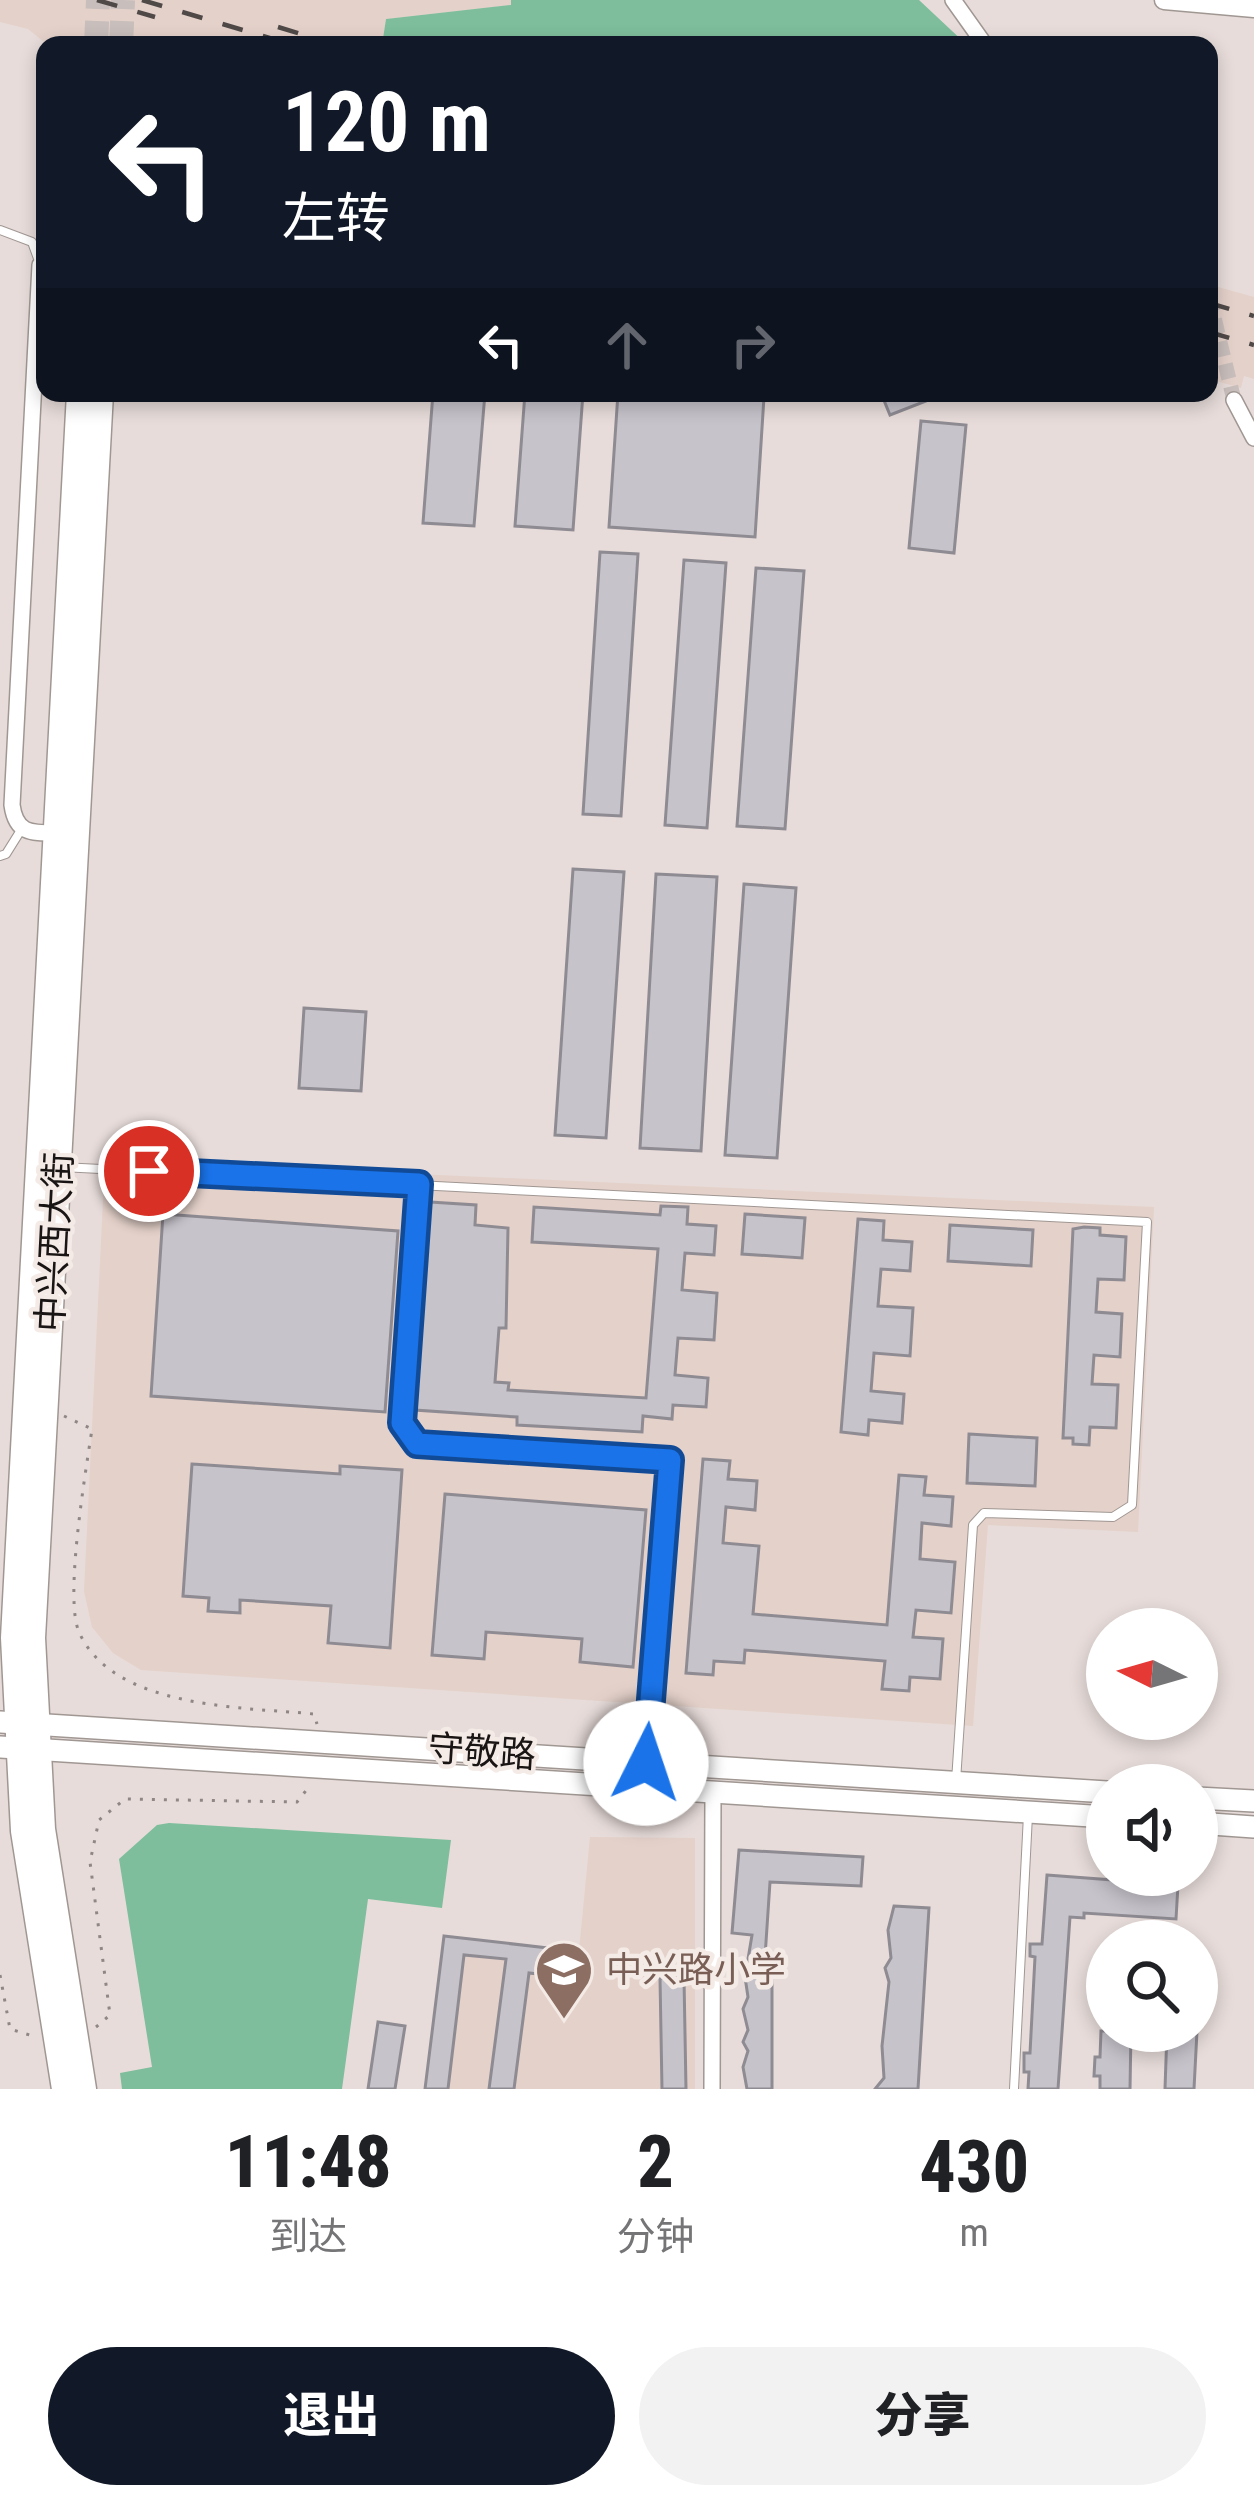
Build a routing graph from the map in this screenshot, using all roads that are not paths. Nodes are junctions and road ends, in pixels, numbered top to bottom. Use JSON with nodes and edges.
{"nodes":[{"id":1,"x":952,"y":0,"type":"edge"},
{"id":2,"x":1164,"y":0,"type":"edge"},
{"id":3,"x":1254,"y":8,"type":"edge"},
{"id":4,"x":979,"y":36,"type":"edge"},
{"id":5,"x":0,"y":230,"type":"edge"},
{"id":6,"x":36,"y":254,"type":"edge"},
{"id":7,"x":36,"y":343,"type":"edge"},
{"id":8,"x":1234,"y":400,"type":"tunnel mouth"},
{"id":9,"x":79,"y":402,"type":"edge"},
{"id":10,"x":101,"y":402,"type":"edge"},
{"id":11,"x":1254,"y":438,"type":"edge"},
{"id":12,"x":21,"y":830,"type":"junction"},
{"id":13,"x":57,"y":833,"type":"junction"},
{"id":14,"x":0,"y":856,"type":"edge"},
{"id":15,"x":59,"y":1167,"type":"junction"},
{"id":16,"x":419,"y":1184,"type":"junction"},
{"id":17,"x":17,"y":1736,"type":"edge"},
{"id":18,"x":646,"y":1763,"type":"junction"},
{"id":19,"x":956,"y":1783,"type":"junction"},
{"id":20,"x":1086,"y":1791,"type":"edge"},
{"id":21,"x":713,"y":1792,"type":"junction"},
{"id":22,"x":1218,"y":1799,"type":"edge"},
{"id":23,"x":1254,"y":1802,"type":"edge"},
{"id":24,"x":1028,"y":1813,"type":"junction"},
{"id":25,"x":1086,"y":1816,"type":"edge"},
{"id":26,"x":1218,"y":1824,"type":"edge"},
{"id":27,"x":1254,"y":1827,"type":"edge"},
{"id":28,"x":67,"y":2044,"type":"junction"},
{"id":29,"x":64,"y":2089,"type":"edge"},
{"id":30,"x":84,"y":2089,"type":"edge"},
{"id":31,"x":712,"y":2089,"type":"edge"},
{"id":32,"x":1015,"y":2089,"type":"edge"}],
"edges":[{"from":1,"to":4,"type":"street"},
{"from":2,"to":3,"type":"street"},
{"from":5,"to":6,"type":"lane"},
{"from":7,"to":12,"type":"street"},
{"from":8,"to":11,"type":"street"},
{"from":9,"to":13,"type":"main road","name":"中兴西大街"},
{"from":10,"to":15,"type":"main road","name":"中兴西大街"},
{"from":12,"to":13,"type":"street"},
{"from":12,"to":14,"type":"lane"},
{"from":13,"to":17,"type":"main road","name":"中兴西大街"},
{"from":15,"to":16,"type":"lane"},
{"from":15,"to":17,"type":"main road","name":"中兴西大街"},
{"from":16,"to":18,"type":"lane"},
{"from":16,"to":19,"type":"lane"},
{"from":17,"to":18,"type":"main road","name":"守敬路"},
{"from":17,"to":21,"type":"main road","name":"守敬路"},
{"from":17,"to":28,"type":"main road","name":"中兴西大街"},
{"from":18,"to":19,"type":"main road","name":"守敬路"},
{"from":19,"to":20,"type":"main road","name":"守敬路"},
{"from":21,"to":24,"type":"main road","name":"守敬路"},
{"from":21,"to":31,"type":"street"},
{"from":22,"to":23,"type":"main road"},
{"from":24,"to":25,"type":"main road","name":"守敬路"},
{"from":24,"to":32,"type":"lane"},
{"from":26,"to":27,"type":"main road"},
{"from":28,"to":29,"type":"main road","name":"中兴西大街"},
{"from":28,"to":30,"type":"main road","name":"中兴西大街"}]}
